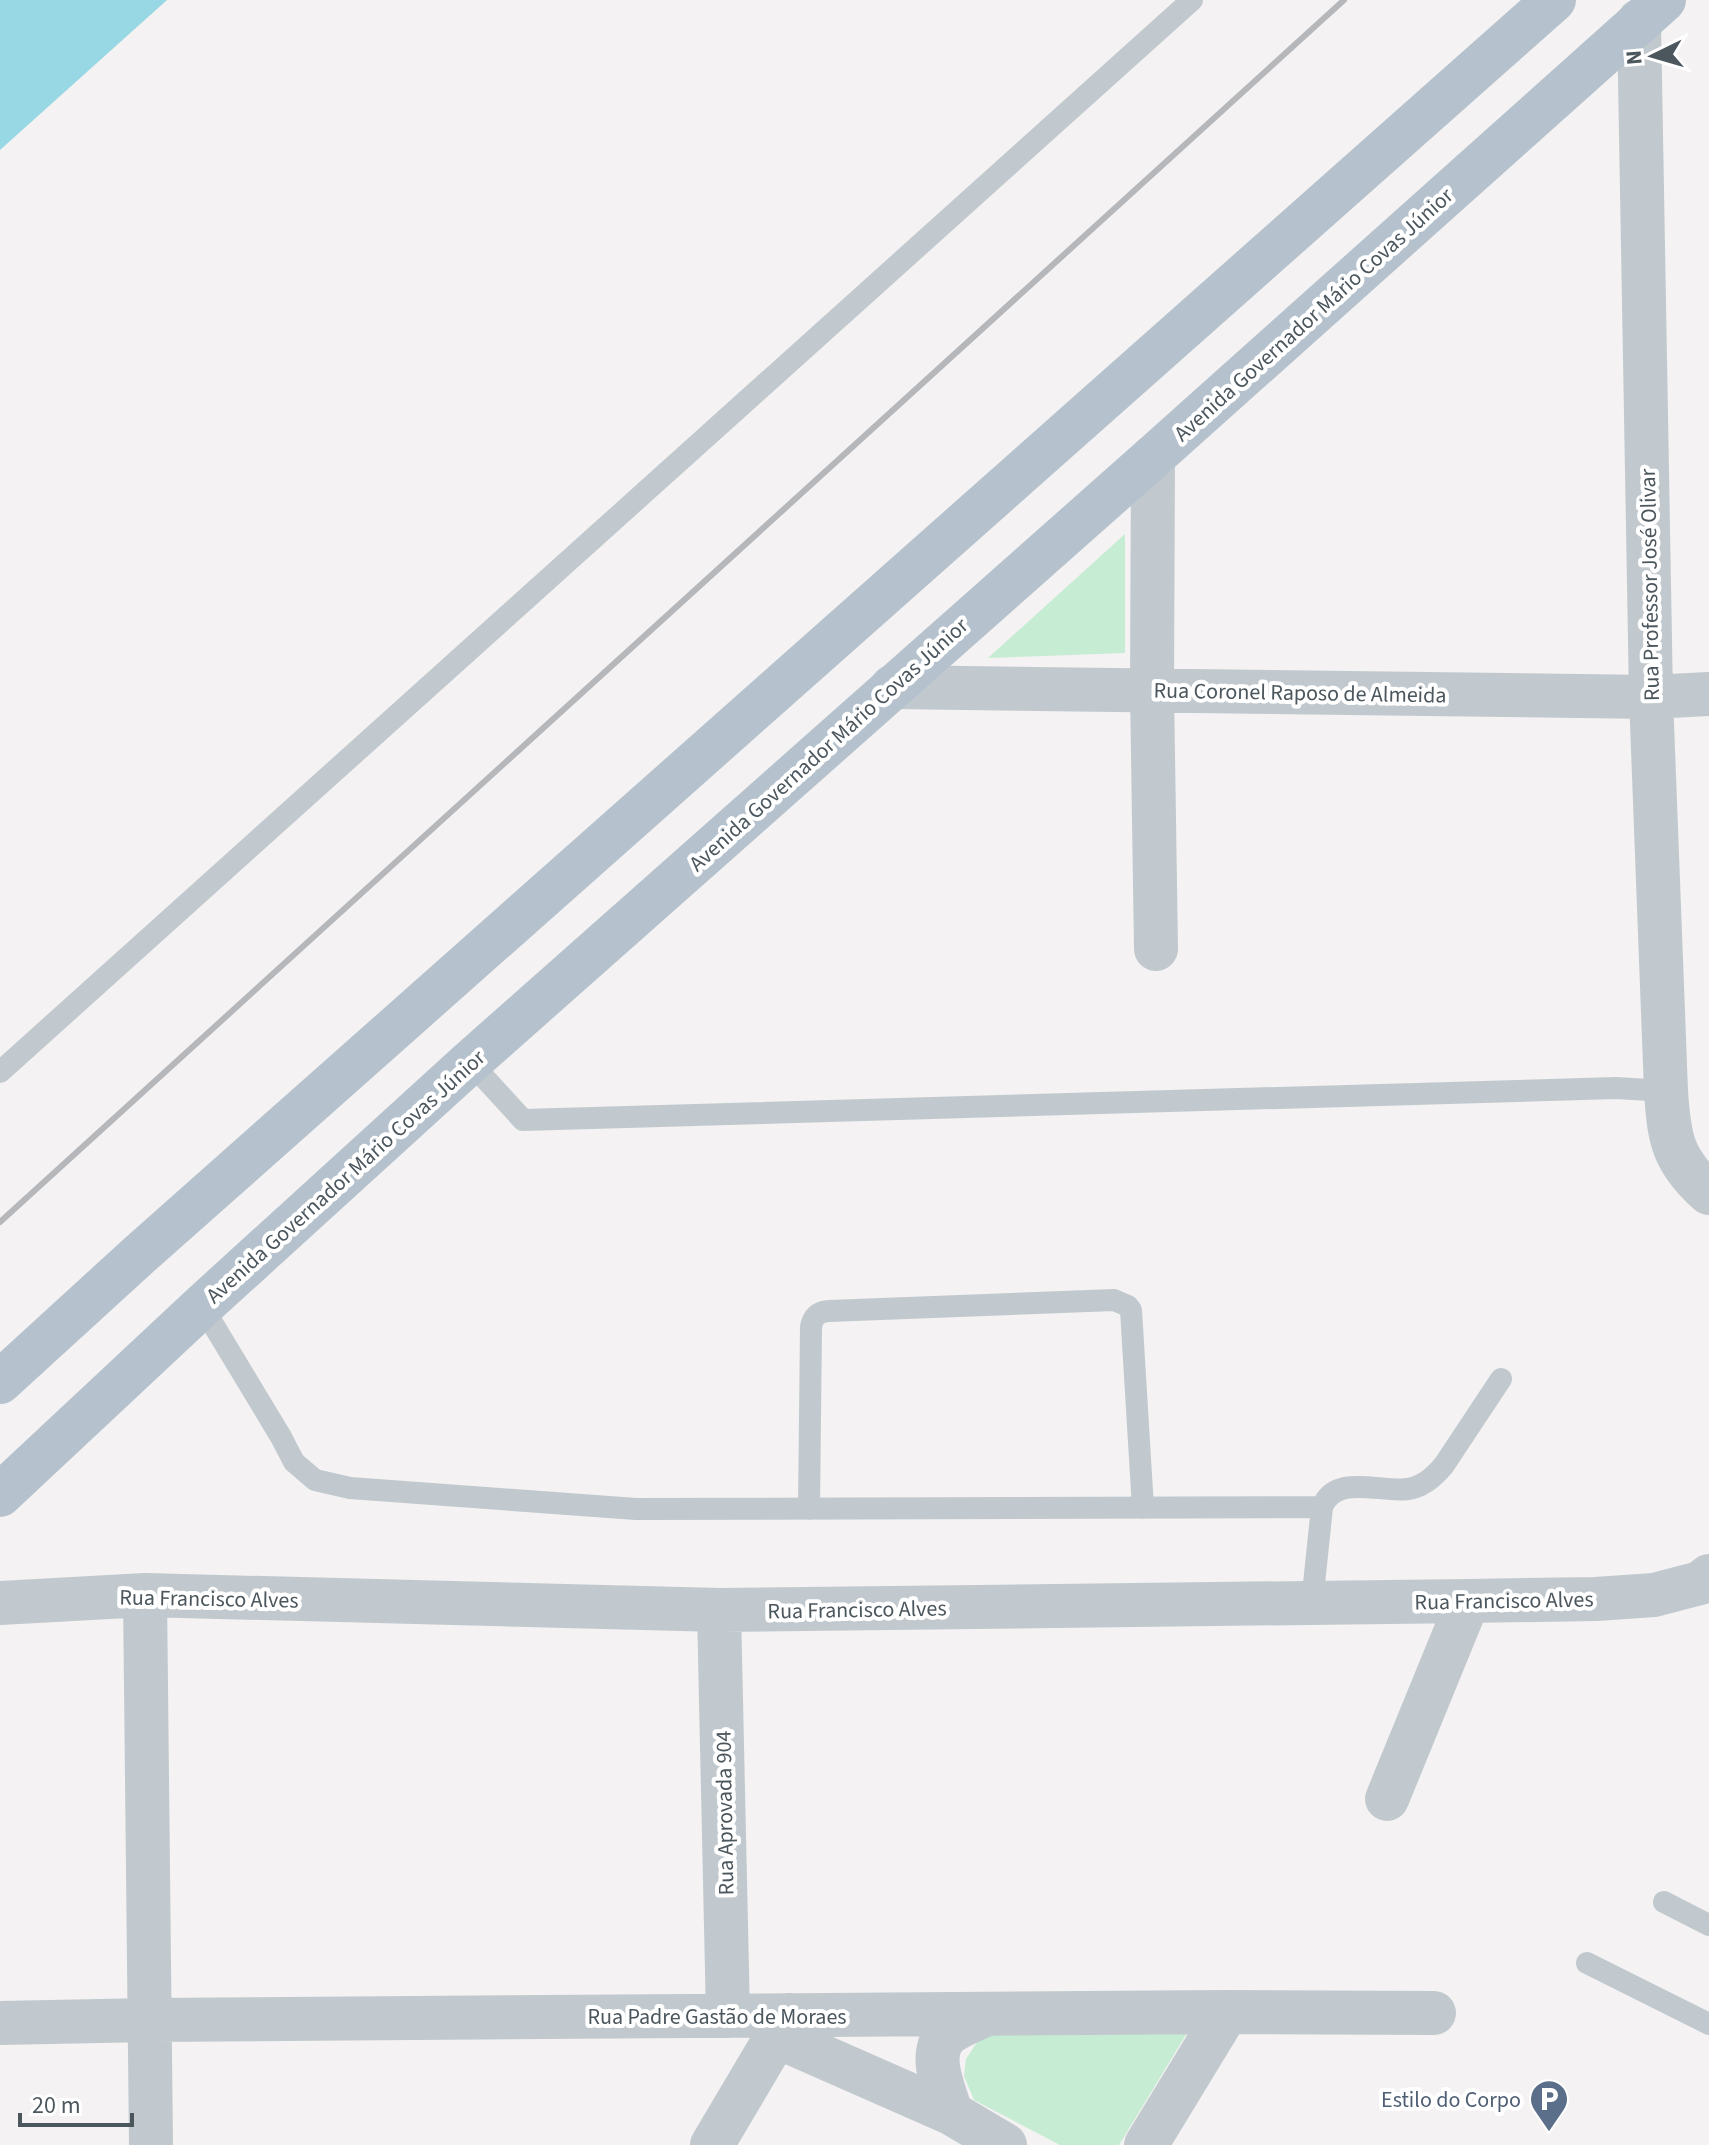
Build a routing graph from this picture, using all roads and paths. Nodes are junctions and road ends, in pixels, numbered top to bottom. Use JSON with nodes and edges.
{"nodes":[{"id":1,"x":1192,"y":0,"type":"edge"},
{"id":2,"x":1554,"y":0,"type":"edge"},
{"id":3,"x":1651,"y":11,"type":"edge"},
{"id":4,"x":1153,"y":457,"type":"junction"},
{"id":5,"x":892,"y":687,"type":"junction"},
{"id":6,"x":1152,"y":690,"type":"junction"},
{"id":7,"x":1709,"y":694,"type":"edge"},
{"id":8,"x":1651,"y":697,"type":"junction"},
{"id":9,"x":1156,"y":949,"type":"dead end"},
{"id":10,"x":470,"y":1062,"type":"junction"},
{"id":11,"x":0,"y":1072,"type":"edge"},
{"id":12,"x":1666,"y":1091,"type":"junction"},
{"id":13,"x":1709,"y":1193,"type":"edge"},
{"id":14,"x":202,"y":1306,"type":"junction"},
{"id":15,"x":1501,"y":1379,"type":"dead end"},
{"id":16,"x":0,"y":1382,"type":"edge"},
{"id":17,"x":0,"y":1495,"type":"edge"},
{"id":18,"x":1322,"y":1507,"type":"junction"},
{"id":19,"x":1143,"y":1508,"type":"junction"},
{"id":20,"x":809,"y":1509,"type":"junction"},
{"id":21,"x":1709,"y":1576,"type":"edge"},
{"id":22,"x":145,"y":1595,"type":"junction"},
{"id":23,"x":1468,"y":1601,"type":"junction"},
{"id":24,"x":0,"y":1603,"type":"edge"},
{"id":25,"x":1312,"y":1603,"type":"junction"},
{"id":26,"x":719,"y":1610,"type":"junction"},
{"id":27,"x":1387,"y":1799,"type":"dead end"},
{"id":28,"x":1664,"y":1902,"type":"dead end"},
{"id":29,"x":1709,"y":1925,"type":"edge"},
{"id":30,"x":1587,"y":1963,"type":"dead end"},
{"id":31,"x":1227,"y":2012,"type":"junction"},
{"id":32,"x":1434,"y":2013,"type":"dead end"},
{"id":33,"x":987,"y":2014,"type":"junction"},
{"id":34,"x":728,"y":2016,"type":"junction"},
{"id":35,"x":150,"y":2020,"type":"junction"},
{"id":36,"x":0,"y":2023,"type":"edge"},
{"id":37,"x":1709,"y":2024,"type":"edge"},
{"id":38,"x":782,"y":2026,"type":"junction"},
{"id":39,"x":951,"y":2113,"type":"junction"},
{"id":40,"x":151,"y":2145,"type":"edge"},
{"id":41,"x":712,"y":2145,"type":"edge"},
{"id":42,"x":1005,"y":2145,"type":"edge"},
{"id":43,"x":1146,"y":2145,"type":"edge"}],
"edges":[{"from":1,"to":11,"type":"lane"},
{"from":2,"to":16,"type":"main road"},
{"from":3,"to":4,"type":"main road","name":"Avenida Governador Mário Covas Júnior"},
{"from":3,"to":8,"type":"street","name":"Rua Professor José Olivar"},
{"from":4,"to":5,"type":"main road","name":"Avenida Governador Mário Covas Júnior"},
{"from":4,"to":6,"type":"street"},
{"from":5,"to":6,"type":"street","name":"Rua Coronel Raposo de Almeida"},
{"from":5,"to":10,"type":"main road","name":"Avenida Governador Mário Covas Júnior"},
{"from":6,"to":8,"type":"street","name":"Rua Coronel Raposo de Almeida"},
{"from":6,"to":9,"type":"street"},
{"from":7,"to":8,"type":"street","name":"Rua Coronel Raposo de Almeida"},
{"from":8,"to":12,"type":"street","name":"Rua Professor José Olivar"},
{"from":10,"to":12,"type":"lane"},
{"from":10,"to":14,"type":"main road","name":"Avenida Governador Mário Covas Júnior"},
{"from":12,"to":13,"type":"street","name":"Rua Professor José Olivar"},
{"from":14,"to":17,"type":"main road","name":"Avenida Governador Mário Covas Júnior"},
{"from":14,"to":20,"type":"lane"},
{"from":15,"to":18,"type":"lane"},
{"from":18,"to":19,"type":"lane"},
{"from":18,"to":25,"type":"lane"},
{"from":19,"to":20,"type":"lane"},
{"from":19,"to":20,"type":"lane"},
{"from":21,"to":23,"type":"street","name":"Rua Francisco Alves"},
{"from":22,"to":24,"type":"street","name":"Rua Francisco Alves"},
{"from":22,"to":26,"type":"street","name":"Rua Francisco Alves"},
{"from":22,"to":35,"type":"street"},
{"from":23,"to":25,"type":"street","name":"Rua Francisco Alves"},
{"from":23,"to":27,"type":"street"},
{"from":25,"to":26,"type":"street","name":"Rua Francisco Alves"},
{"from":26,"to":34,"type":"street","name":"Rua Aprovada 904"},
{"from":28,"to":29,"type":"lane"},
{"from":30,"to":37,"type":"lane"},
{"from":31,"to":32,"type":"street","name":"Rua Padre Gastão de Moraes"},
{"from":31,"to":33,"type":"street","name":"Rua Padre Gastão de Moraes"},
{"from":31,"to":43,"type":"street"},
{"from":33,"to":38,"type":"street","name":"Rua Padre Gastão de Moraes"},
{"from":33,"to":39,"type":"street"},
{"from":34,"to":35,"type":"street","name":"Rua Padre Gastão de Moraes"},
{"from":34,"to":38,"type":"street","name":"Rua Padre Gastão de Moraes"},
{"from":35,"to":36,"type":"street","name":"Rua Padre Gastão de Moraes"},
{"from":35,"to":40,"type":"street"},
{"from":38,"to":39,"type":"street"},
{"from":38,"to":41,"type":"street"},
{"from":39,"to":42,"type":"street"}]}
